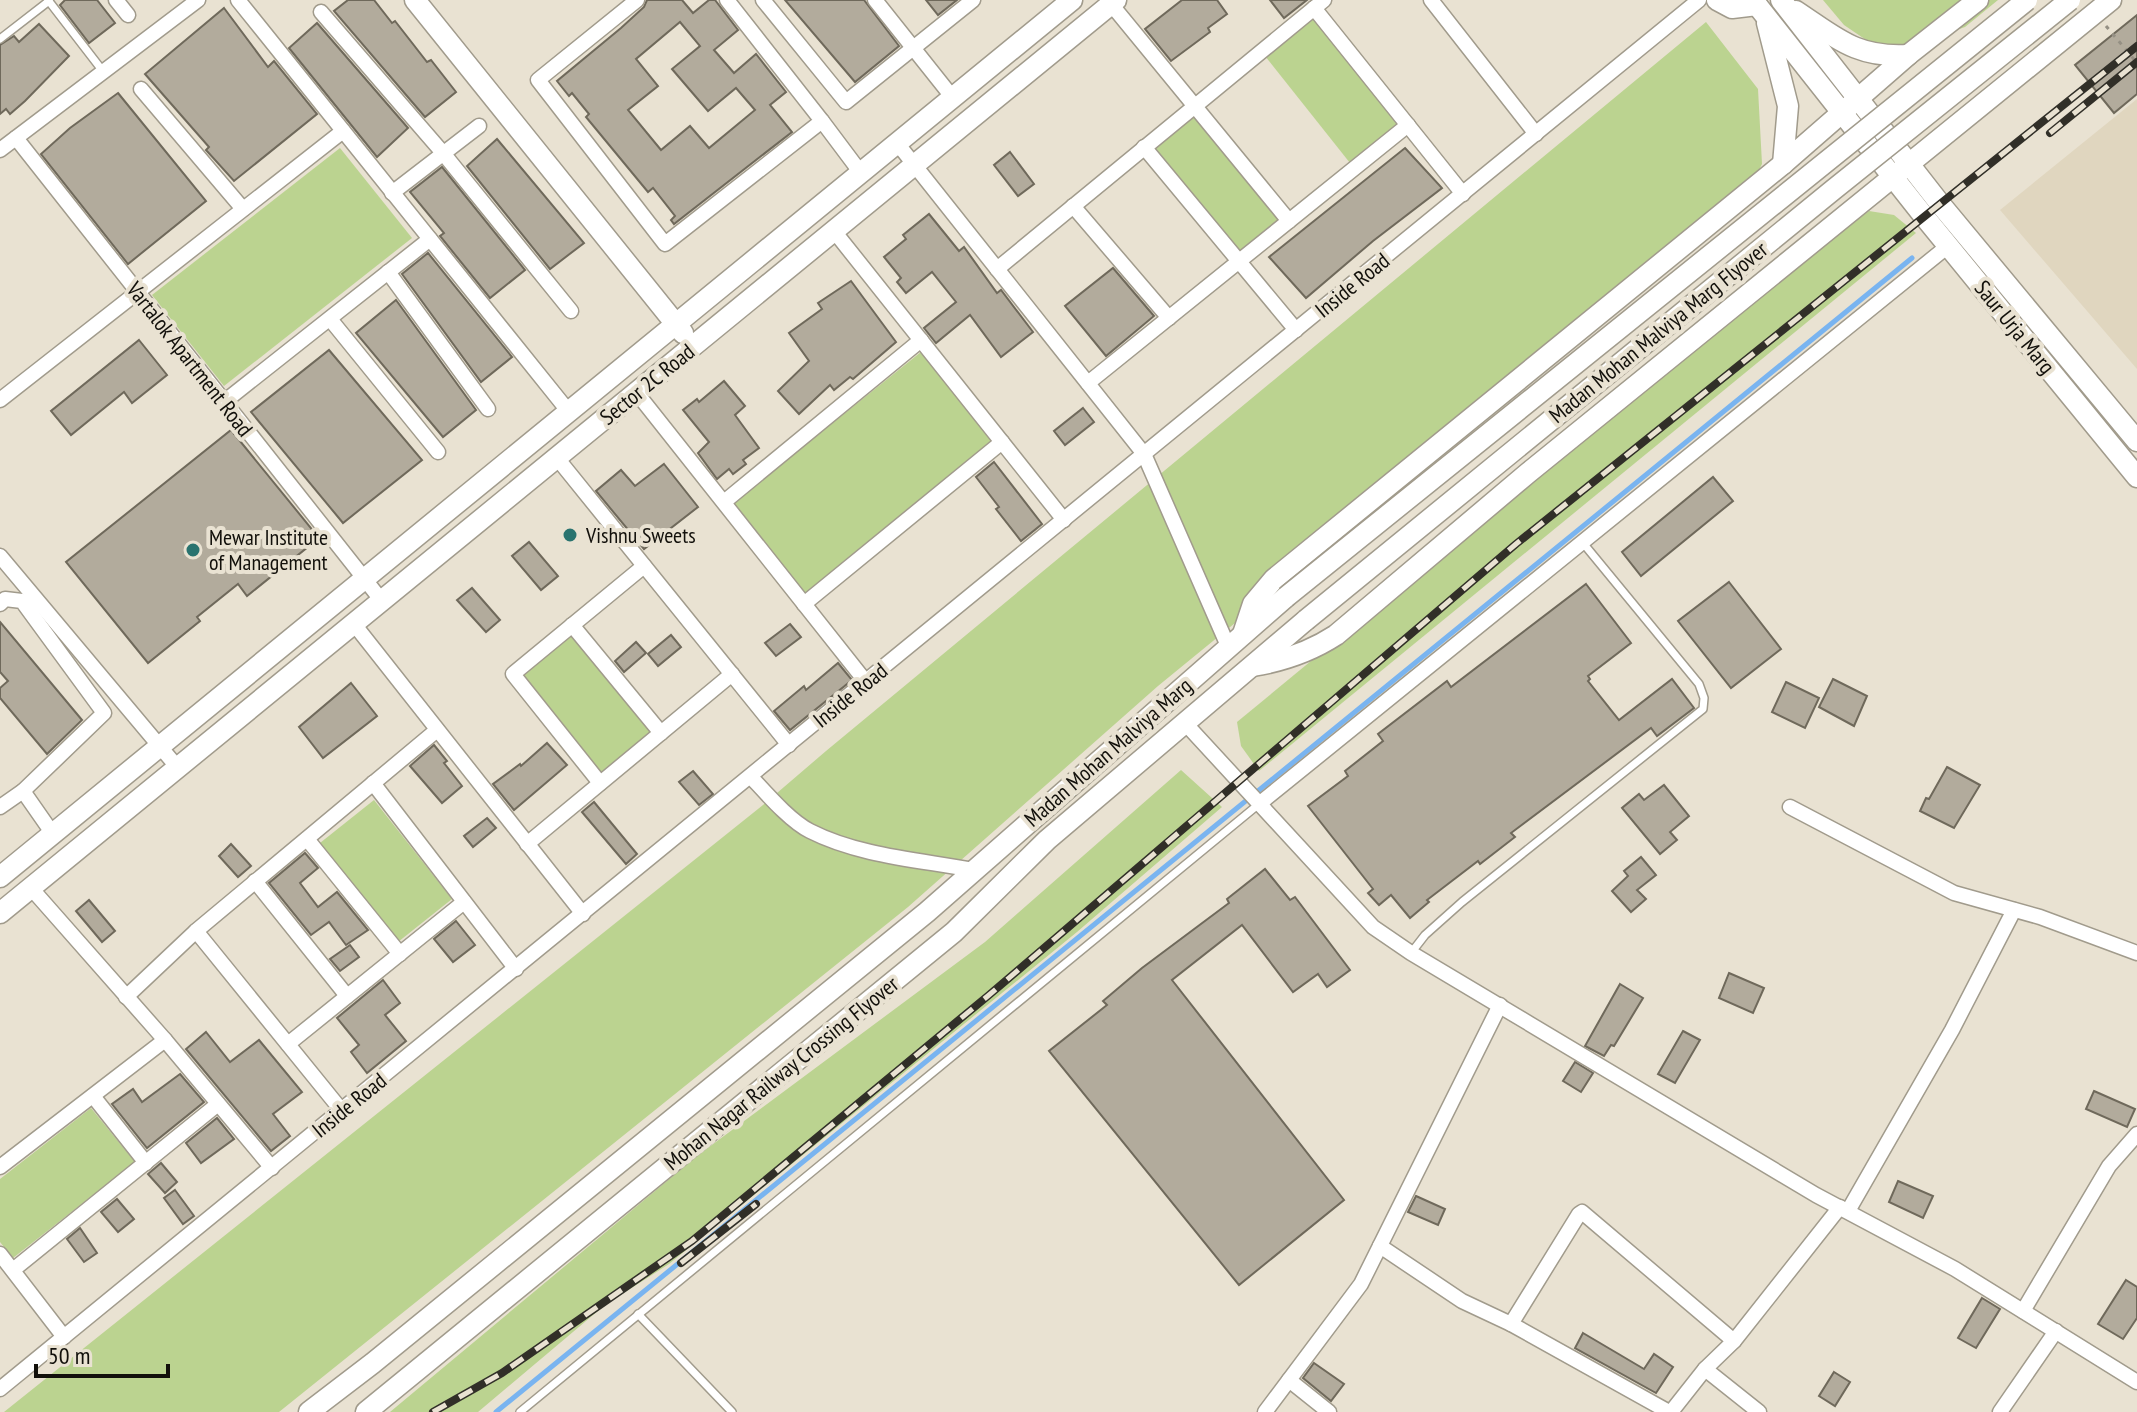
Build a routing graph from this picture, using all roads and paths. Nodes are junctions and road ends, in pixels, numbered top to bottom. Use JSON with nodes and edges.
{"nodes":[{"id":1,"x":48,"y":0,"type":"edge"},
{"id":2,"x":116,"y":0,"type":"edge"},
{"id":3,"x":238,"y":0,"type":"edge"},
{"id":4,"x":415,"y":0,"type":"edge"},
{"id":5,"x":637,"y":0,"type":"edge"},
{"id":6,"x":727,"y":0,"type":"edge"},
{"id":7,"x":763,"y":0,"type":"edge"},
{"id":8,"x":875,"y":0,"type":"edge"},
{"id":9,"x":973,"y":0,"type":"edge"},
{"id":10,"x":1074,"y":0,"type":"edge"},
{"id":11,"x":1431,"y":0,"type":"edge"},
{"id":12,"x":1699,"y":0,"type":"edge"},
{"id":13,"x":1717,"y":0,"type":"edge"},
{"id":14,"x":1978,"y":0,"type":"edge"},
{"id":15,"x":2027,"y":0,"type":"edge"},
{"id":16,"x":2070,"y":0,"type":"edge"},
{"id":17,"x":1782,"y":1,"type":"edge"},
{"id":18,"x":191,"y":2,"type":"edge"},
{"id":19,"x":1114,"y":2,"type":"edge"},
{"id":20,"x":1319,"y":4,"type":"edge"},
{"id":21,"x":2103,"y":6,"type":"edge"},
{"id":22,"x":1758,"y":7,"type":"edge"},
{"id":23,"x":321,"y":12,"type":"dead end"},
{"id":24,"x":128,"y":15,"type":"dead end"},
{"id":25,"x":1091,"y":21,"type":"junction"},
{"id":26,"x":0,"y":39,"type":"edge"},
{"id":27,"x":913,"y":48,"type":"junction"},
{"id":28,"x":1908,"y":55,"type":"junction"},
{"id":29,"x":2137,"y":63,"type":"edge"},
{"id":30,"x":102,"y":70,"type":"junction"},
{"id":31,"x":141,"y":89,"type":"dead end"},
{"id":32,"x":953,"y":98,"type":"junction"},
{"id":33,"x":1858,"y":99,"type":"junction"},
{"id":34,"x":1195,"y":106,"type":"junction"},
{"id":35,"x":1841,"y":112,"type":"junction"},
{"id":36,"x":822,"y":121,"type":"junction"},
{"id":37,"x":1408,"y":125,"type":"junction"},
{"id":38,"x":479,"y":126,"type":"dead end"},
{"id":39,"x":343,"y":131,"type":"junction"},
{"id":40,"x":1536,"y":134,"type":"junction"},
{"id":41,"x":16,"y":138,"type":"junction"},
{"id":42,"x":897,"y":143,"type":"junction"},
{"id":43,"x":1144,"y":147,"type":"junction"},
{"id":44,"x":0,"y":150,"type":"edge"},
{"id":45,"x":443,"y":153,"type":"junction"},
{"id":46,"x":1783,"y":164,"type":"junction"},
{"id":47,"x":914,"y":165,"type":"junction"},
{"id":48,"x":1901,"y":170,"type":"junction"},
{"id":49,"x":861,"y":173,"type":"junction"},
{"id":50,"x":392,"y":193,"type":"junction"},
{"id":51,"x":1463,"y":194,"type":"junction"},
{"id":52,"x":1073,"y":206,"type":"junction"},
{"id":53,"x":243,"y":209,"type":"junction"},
{"id":54,"x":1289,"y":221,"type":"junction"},
{"id":55,"x":834,"y":231,"type":"junction"},
{"id":56,"x":430,"y":239,"type":"junction"},
{"id":57,"x":1948,"y":246,"type":"junction"},
{"id":58,"x":1239,"y":261,"type":"junction"},
{"id":59,"x":997,"y":269,"type":"junction"},
{"id":60,"x":388,"y":272,"type":"junction"},
{"id":61,"x":137,"y":292,"type":"junction"},
{"id":62,"x":571,"y":311,"type":"dead end"},
{"id":63,"x":1169,"y":318,"type":"junction"},
{"id":64,"x":330,"y":319,"type":"junction"},
{"id":65,"x":676,"y":324,"type":"junction"},
{"id":66,"x":1296,"y":330,"type":"junction"},
{"id":67,"x":921,"y":340,"type":"junction"},
{"id":68,"x":694,"y":346,"type":"junction"},
{"id":69,"x":1088,"y":383,"type":"junction"},
{"id":70,"x":636,"y":392,"type":"junction"},
{"id":71,"x":0,"y":400,"type":"edge"},
{"id":72,"x":224,"y":402,"type":"junction"},
{"id":73,"x":488,"y":409,"type":"dead end"},
{"id":74,"x":569,"y":412,"type":"junction"},
{"id":75,"x":2137,"y":441,"type":"edge"},
{"id":76,"x":1002,"y":442,"type":"junction"},
{"id":77,"x":438,"y":452,"type":"dead end"},
{"id":78,"x":1144,"y":454,"type":"junction"},
{"id":79,"x":557,"y":458,"type":"junction"},
{"id":80,"x":2137,"y":477,"type":"edge"},
{"id":81,"x":473,"y":490,"type":"junction"},
{"id":82,"x":724,"y":502,"type":"junction"},
{"id":83,"x":490,"y":512,"type":"junction"},
{"id":84,"x":1064,"y":520,"type":"junction"},
{"id":85,"x":1581,"y":541,"type":"junction"},
{"id":86,"x":3,"y":564,"type":"edge"},
{"id":87,"x":644,"y":566,"type":"junction"},
{"id":88,"x":364,"y":579,"type":"junction"},
{"id":89,"x":382,"y":601,"type":"junction"},
{"id":90,"x":0,"y":604,"type":"edge"},
{"id":91,"x":804,"y":604,"type":"junction"},
{"id":92,"x":354,"y":624,"type":"junction"},
{"id":93,"x":572,"y":625,"type":"junction"},
{"id":94,"x":1235,"y":640,"type":"junction"},
{"id":95,"x":259,"y":665,"type":"junction"},
{"id":96,"x":1250,"y":667,"type":"junction"},
{"id":97,"x":732,"y":674,"type":"junction"},
{"id":98,"x":866,"y":682,"type":"junction"},
{"id":99,"x":277,"y":687,"type":"junction"},
{"id":100,"x":1184,"y":722,"type":"junction"},
{"id":101,"x":437,"y":730,"type":"junction"},
{"id":102,"x":661,"y":733,"type":"junction"},
{"id":103,"x":789,"y":745,"type":"junction"},
{"id":104,"x":160,"y":746,"type":"junction"},
{"id":105,"x":178,"y":768,"type":"junction"},
{"id":106,"x":751,"y":777,"type":"junction"},
{"id":107,"x":373,"y":783,"type":"junction"},
{"id":108,"x":600,"y":783,"type":"junction"},
{"id":109,"x":23,"y":791,"type":"junction"},
{"id":110,"x":1258,"y":802,"type":"junction"},
{"id":111,"x":0,"y":807,"type":"edge"},
{"id":112,"x":1790,"y":807,"type":"dead end"},
{"id":113,"x":53,"y":834,"type":"junction"},
{"id":114,"x":307,"y":839,"type":"junction"},
{"id":115,"x":527,"y":844,"type":"junction"},
{"id":116,"x":973,"y":870,"type":"junction"},
{"id":117,"x":0,"y":877,"type":"edge"},
{"id":118,"x":255,"y":881,"type":"junction"},
{"id":119,"x":31,"y":888,"type":"junction"},
{"id":120,"x":464,"y":902,"type":"junction"},
{"id":121,"x":2014,"y":910,"type":"junction"},
{"id":122,"x":0,"y":913,"type":"edge"},
{"id":123,"x":583,"y":914,"type":"junction"},
{"id":124,"x":196,"y":931,"type":"junction"},
{"id":125,"x":1411,"y":953,"type":"junction"},
{"id":126,"x":2137,"y":953,"type":"edge"},
{"id":127,"x":400,"y":954,"type":"junction"},
{"id":128,"x":516,"y":969,"type":"junction"},
{"id":129,"x":347,"y":996,"type":"junction"},
{"id":130,"x":126,"y":997,"type":"junction"},
{"id":131,"x":1500,"y":1005,"type":"junction"},
{"id":132,"x":165,"y":1040,"type":"junction"},
{"id":133,"x":288,"y":1044,"type":"junction"},
{"id":134,"x":93,"y":1096,"type":"junction"},
{"id":135,"x":218,"y":1104,"type":"junction"},
{"id":136,"x":342,"y":1111,"type":"junction"},
{"id":137,"x":2137,"y":1134,"type":"edge"},
{"id":138,"x":146,"y":1163,"type":"junction"},
{"id":139,"x":0,"y":1167,"type":"edge"},
{"id":140,"x":272,"y":1168,"type":"junction"},
{"id":141,"x":1844,"y":1209,"type":"junction"},
{"id":142,"x":1380,"y":1246,"type":"junction"},
{"id":143,"x":0,"y":1254,"type":"edge"},
{"id":144,"x":13,"y":1270,"type":"junction"},
{"id":145,"x":2023,"y":1311,"type":"junction"},
{"id":146,"x":638,"y":1314,"type":"junction"},
{"id":147,"x":1511,"y":1324,"type":"junction"},
{"id":148,"x":2056,"y":1331,"type":"junction"},
{"id":149,"x":64,"y":1337,"type":"junction"},
{"id":150,"x":1734,"y":1341,"type":"junction"},
{"id":151,"x":1705,"y":1369,"type":"junction"},
{"id":152,"x":1289,"y":1380,"type":"junction"},
{"id":153,"x":2137,"y":1382,"type":"edge"},
{"id":154,"x":0,"y":1389,"type":"edge"},
{"id":155,"x":309,"y":1412,"type":"edge"},
{"id":156,"x":366,"y":1412,"type":"edge"},
{"id":157,"x":520,"y":1412,"type":"edge"},
{"id":158,"x":732,"y":1412,"type":"edge"},
{"id":159,"x":1265,"y":1412,"type":"edge"},
{"id":160,"x":1329,"y":1412,"type":"edge"},
{"id":161,"x":1670,"y":1412,"type":"edge"},
{"id":162,"x":1759,"y":1412,"type":"edge"},
{"id":163,"x":2000,"y":1412,"type":"edge"}],
"edges":[{"from":1,"to":26,"type":"lane"},
{"from":1,"to":30,"type":"lane"},
{"from":2,"to":24,"type":"street"},
{"from":3,"to":39,"type":"street"},
{"from":4,"to":65,"type":"main road"},
{"from":5,"to":36,"type":"street"},
{"from":6,"to":36,"type":"street"},
{"from":7,"to":27,"type":"street"},
{"from":8,"to":27,"type":"street"},
{"from":9,"to":27,"type":"street"},
{"from":10,"to":25,"type":"street"},
{"from":10,"to":32,"type":"main road","name":"Sector 2C Road"},
{"from":11,"to":40,"type":"street"},
{"from":12,"to":40,"type":"street","name":"Inside Road"},
{"from":13,"to":22,"type":"main road"},
{"from":14,"to":28,"type":"main road"},
{"from":15,"to":94,"type":"main road","name":"Madan Mohan Malviya Marg Flyover","bridge":true},
{"from":16,"to":96,"type":"main road","name":"Madan Mohan Malviya Marg Flyover","bridge":true},
{"from":17,"to":28,"type":"main road"},
{"from":17,"to":33,"type":"main road"},
{"from":18,"to":30,"type":"street"},
{"from":19,"to":25,"type":"main road","name":"Sector 2C Road"},
{"from":19,"to":34,"type":"street"},
{"from":20,"to":34,"type":"street"},
{"from":20,"to":37,"type":"street"},
{"from":21,"to":29,"type":"path"},
{"from":21,"to":48,"type":"main road"},
{"from":22,"to":35,"type":"main road"},
{"from":22,"to":46,"type":"main road"},
{"from":23,"to":45,"type":"street"},
{"from":25,"to":47,"type":"main road","name":"Sector 2C Road"},
{"from":27,"to":32,"type":"street"},
{"from":28,"to":33,"type":"main road"},
{"from":30,"to":41,"type":"street"},
{"from":31,"to":53,"type":"street"},
{"from":32,"to":42,"type":"main road","name":"Sector 2C Road"},
{"from":33,"to":35,"type":"main road"},
{"from":33,"to":48,"type":"main road"},
{"from":34,"to":43,"type":"street"},
{"from":34,"to":54,"type":"street"},
{"from":35,"to":46,"type":"main road"},
{"from":35,"to":48,"type":"main road"},
{"from":36,"to":49,"type":"street"},
{"from":37,"to":51,"type":"street"},
{"from":37,"to":54,"type":"street"},
{"from":38,"to":45,"type":"street"},
{"from":39,"to":50,"type":"street"},
{"from":39,"to":53,"type":"street"},
{"from":40,"to":51,"type":"street","name":"Inside Road"},
{"from":41,"to":44,"type":"street"},
{"from":41,"to":61,"type":"street","name":"Vartalok Apartment Road"},
{"from":42,"to":47,"type":"street"},
{"from":42,"to":49,"type":"main road","name":"Sector 2C Road"},
{"from":43,"to":52,"type":"street"},
{"from":43,"to":58,"type":"street"},
{"from":45,"to":50,"type":"street"},
{"from":45,"to":62,"type":"street"},
{"from":46,"to":94,"type":"main road"},
{"from":47,"to":55,"type":"main road","name":"Sector 2C Road"},
{"from":47,"to":59,"type":"street"},
{"from":48,"to":57,"type":"main road","name":"Saur Urja Marg"},
{"from":48,"to":75,"type":"main road","name":"Saur Urja Marg"},
{"from":48,"to":96,"type":"main road"},
{"from":49,"to":65,"type":"main road","name":"Sector 2C Road"},
{"from":50,"to":56,"type":"street"},
{"from":51,"to":66,"type":"street","name":"Inside Road"},
{"from":52,"to":59,"type":"street"},
{"from":52,"to":63,"type":"street"},
{"from":53,"to":61,"type":"street"},
{"from":54,"to":58,"type":"street"},
{"from":55,"to":67,"type":"street"},
{"from":55,"to":68,"type":"main road","name":"Sector 2C Road"},
{"from":56,"to":60,"type":"street"},
{"from":56,"to":74,"type":"street"},
{"from":57,"to":80,"type":"main road","name":"Saur Urja Marg"},
{"from":57,"to":85,"type":"street"},
{"from":58,"to":63,"type":"street"},
{"from":58,"to":66,"type":"street"},
{"from":59,"to":69,"type":"street"},
{"from":60,"to":64,"type":"street"},
{"from":60,"to":73,"type":"street"},
{"from":61,"to":71,"type":"street"},
{"from":61,"to":72,"type":"street","name":"Vartalok Apartment Road"},
{"from":63,"to":69,"type":"street"},
{"from":64,"to":72,"type":"street"},
{"from":64,"to":77,"type":"street"},
{"from":65,"to":68,"type":"main road"},
{"from":65,"to":74,"type":"main road","name":"Sector 2C Road"},
{"from":66,"to":78,"type":"street","name":"Inside Road"},
{"from":67,"to":76,"type":"street"},
{"from":67,"to":82,"type":"street"},
{"from":68,"to":70,"type":"main road","name":"Sector 2C Road"},
{"from":69,"to":78,"type":"street"},
{"from":70,"to":79,"type":"main road","name":"Sector 2C Road"},
{"from":70,"to":82,"type":"street"},
{"from":72,"to":88,"type":"street","name":"Vartalok Apartment Road"},
{"from":74,"to":81,"type":"main road","name":"Sector 2C Road"},
{"from":76,"to":84,"type":"street"},
{"from":76,"to":91,"type":"street"},
{"from":78,"to":84,"type":"street","name":"Inside Road"},
{"from":78,"to":94,"type":"street"},
{"from":79,"to":83,"type":"main road","name":"Sector 2C Road"},
{"from":79,"to":87,"type":"street"},
{"from":81,"to":83,"type":"main road"},
{"from":81,"to":88,"type":"main road","name":"Sector 2C Road"},
{"from":82,"to":91,"type":"street"},
{"from":83,"to":89,"type":"main road","name":"Sector 2C Road"},
{"from":84,"to":98,"type":"street","name":"Inside Road"},
{"from":85,"to":110,"type":"street"},
{"from":85,"to":125,"type":"lane"},
{"from":86,"to":104,"type":"street"},
{"from":87,"to":93,"type":"street"},
{"from":87,"to":97,"type":"street"},
{"from":88,"to":89,"type":"street","name":"Vartalok Apartment Road"},
{"from":88,"to":95,"type":"main road","name":"Sector 2C Road"},
{"from":89,"to":92,"type":"main road","name":"Sector 2C Road"},
{"from":90,"to":109,"type":"street"},
{"from":91,"to":98,"type":"street"},
{"from":92,"to":99,"type":"main road","name":"Sector 2C Road"},
{"from":92,"to":101,"type":"street"},
{"from":93,"to":102,"type":"street"},
{"from":93,"to":108,"type":"street"},
{"from":94,"to":116,"type":"main road","name":"Madan Mohan Malviya Marg"},
{"from":95,"to":99,"type":"main road"},
{"from":95,"to":104,"type":"main road","name":"Sector 2C Road"},
{"from":96,"to":100,"type":"main road","name":"Madan Mohan Malviya Marg"},
{"from":97,"to":102,"type":"street"},
{"from":97,"to":103,"type":"street"},
{"from":98,"to":103,"type":"street","name":"Inside Road"},
{"from":99,"to":105,"type":"main road","name":"Sector 2C Road"},
{"from":100,"to":110,"type":"street"},
{"from":100,"to":156,"type":"main road","name":"Mohan Nagar Railway Crossing Flyover"},
{"from":101,"to":107,"type":"street"},
{"from":101,"to":115,"type":"street"},
{"from":102,"to":108,"type":"street"},
{"from":103,"to":106,"type":"street","name":"Inside Road"},
{"from":104,"to":105,"type":"street"},
{"from":104,"to":113,"type":"main road","name":"Sector 2C Road"},
{"from":105,"to":119,"type":"main road","name":"Sector 2C Road"},
{"from":106,"to":116,"type":"street"},
{"from":106,"to":123,"type":"street","name":"Inside Road"},
{"from":107,"to":114,"type":"street"},
{"from":107,"to":120,"type":"street"},
{"from":108,"to":115,"type":"street"},
{"from":109,"to":111,"type":"street"},
{"from":109,"to":113,"type":"street"},
{"from":110,"to":125,"type":"street"},
{"from":110,"to":146,"type":"lane"},
{"from":112,"to":121,"type":"street"},
{"from":113,"to":117,"type":"main road","name":"Sector 2C Road"},
{"from":114,"to":118,"type":"street"},
{"from":114,"to":127,"type":"street"},
{"from":115,"to":123,"type":"street"},
{"from":116,"to":155,"type":"main road","name":"Mohan Nagar Railway Crossing Flyover"},
{"from":118,"to":124,"type":"street"},
{"from":118,"to":129,"type":"street"},
{"from":119,"to":122,"type":"main road","name":"Sector 2C Road"},
{"from":119,"to":130,"type":"street"},
{"from":120,"to":127,"type":"street"},
{"from":120,"to":128,"type":"street"},
{"from":121,"to":126,"type":"street"},
{"from":121,"to":141,"type":"street"},
{"from":123,"to":128,"type":"street","name":"Inside Road"},
{"from":124,"to":130,"type":"street"},
{"from":124,"to":133,"type":"street"},
{"from":125,"to":131,"type":"street"},
{"from":127,"to":129,"type":"street"},
{"from":128,"to":136,"type":"street","name":"Inside Road"},
{"from":129,"to":133,"type":"street"},
{"from":130,"to":132,"type":"street"},
{"from":131,"to":141,"type":"street"},
{"from":131,"to":142,"type":"street"},
{"from":132,"to":134,"type":"street"},
{"from":132,"to":135,"type":"street"},
{"from":133,"to":136,"type":"street"},
{"from":134,"to":138,"type":"street"},
{"from":134,"to":139,"type":"street"},
{"from":135,"to":138,"type":"street"},
{"from":135,"to":140,"type":"street"},
{"from":136,"to":140,"type":"street","name":"Inside Road"},
{"from":137,"to":145,"type":"street"},
{"from":138,"to":144,"type":"street"},
{"from":140,"to":149,"type":"street","name":"Inside Road"},
{"from":141,"to":145,"type":"street"},
{"from":141,"to":150,"type":"street"},
{"from":142,"to":147,"type":"street"},
{"from":142,"to":152,"type":"street"},
{"from":143,"to":144,"type":"street"},
{"from":144,"to":149,"type":"street"},
{"from":145,"to":148,"type":"street"},
{"from":146,"to":157,"type":"lane"},
{"from":146,"to":158,"type":"lane"},
{"from":147,"to":150,"type":"street"},
{"from":147,"to":161,"type":"street"},
{"from":148,"to":153,"type":"street"},
{"from":148,"to":163,"type":"street"},
{"from":149,"to":154,"type":"street","name":"Inside Road"},
{"from":150,"to":151,"type":"street"},
{"from":151,"to":161,"type":"street"},
{"from":151,"to":162,"type":"street"},
{"from":152,"to":159,"type":"street"},
{"from":152,"to":160,"type":"street"}]}
